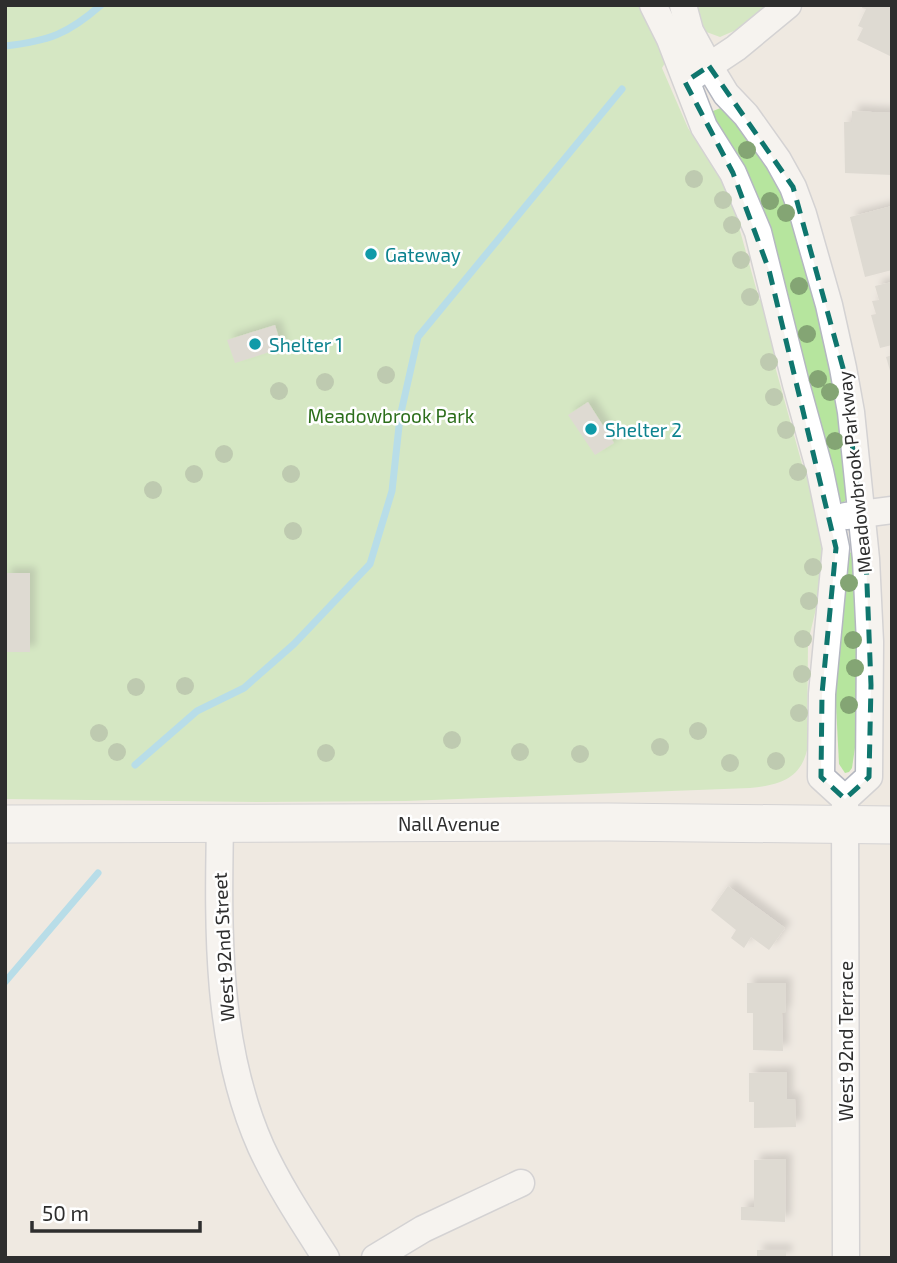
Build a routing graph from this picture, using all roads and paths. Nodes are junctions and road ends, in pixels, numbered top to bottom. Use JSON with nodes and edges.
{"nodes":[{"id":1,"x":653,"y":5,"type":"edge"},
{"id":2,"x":683,"y":5,"type":"edge"},
{"id":3,"x":788,"y":5,"type":"edge"},
{"id":4,"x":709,"y":66,"type":"junction"},
{"id":5,"x":685,"y":82,"type":"junction"},
{"id":6,"x":892,"y":510,"type":"edge"},
{"id":7,"x":861,"y":513,"type":"junction"},
{"id":8,"x":830,"y":518,"type":"junction"},
{"id":9,"x":845,"y":812,"type":"junction"},
{"id":10,"x":220,"y":823,"type":"junction"},
{"id":11,"x":5,"y":824,"type":"edge"},
{"id":12,"x":892,"y":825,"type":"edge"},
{"id":13,"x":521,"y":1183,"type":"dead end"},
{"id":14,"x":326,"y":1258,"type":"edge"},
{"id":15,"x":375,"y":1258,"type":"edge"},
{"id":16,"x":846,"y":1258,"type":"edge"}],
"edges":[{"from":1,"to":5,"type":"street","name":"Meadowbrook Parkway"},
{"from":2,"to":4,"type":"street","name":"Meadowbrook Parkway"},
{"from":3,"to":4,"type":"street"},
{"from":4,"to":5,"type":"street"},
{"from":4,"to":7,"type":"street","name":"Meadowbrook Parkway"},
{"from":5,"to":8,"type":"street","name":"Meadowbrook Parkway"},
{"from":6,"to":7,"type":"street"},
{"from":7,"to":8,"type":"street"},
{"from":7,"to":9,"type":"street","name":"Meadowbrook Parkway"},
{"from":8,"to":9,"type":"street","name":"Meadowbrook Parkway"},
{"from":9,"to":10,"type":"main road","name":"Nall Avenue"},
{"from":9,"to":12,"type":"main road","name":"Nall Avenue"},
{"from":9,"to":16,"type":"street","name":"West 92nd Terrace"},
{"from":10,"to":11,"type":"main road","name":"Nall Avenue"},
{"from":10,"to":14,"type":"street","name":"West 92nd Street"},
{"from":13,"to":15,"type":"street"}]}
